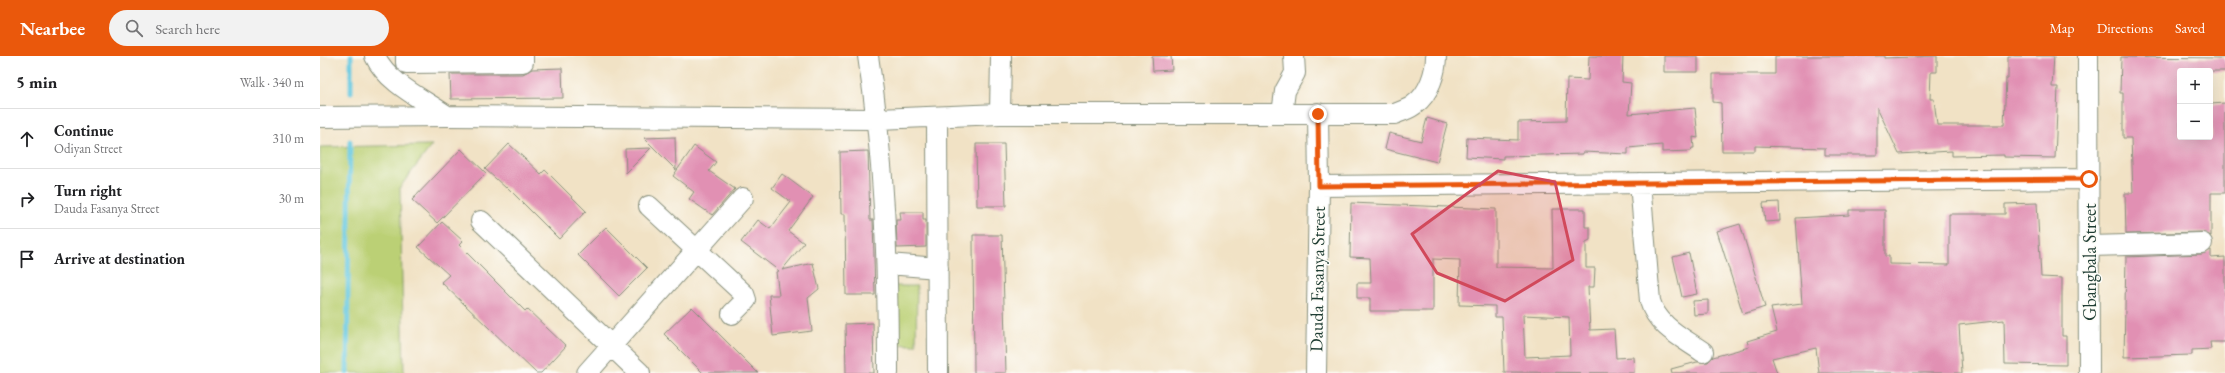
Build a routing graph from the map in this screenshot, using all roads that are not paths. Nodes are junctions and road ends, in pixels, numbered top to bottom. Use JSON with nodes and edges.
{"nodes":[{"id":1,"x":375,"y":56,"type":"edge"},
{"id":2,"x":406,"y":56,"type":"edge"},
{"id":3,"x":523,"y":56,"type":"edge"},
{"id":4,"x":868,"y":56,"type":"edge"},
{"id":5,"x":1001,"y":56,"type":"edge"},
{"id":6,"x":1294,"y":56,"type":"edge"},
{"id":7,"x":1436,"y":56,"type":"edge"},
{"id":8,"x":2088,"y":56,"type":"edge"},
{"id":9,"x":1000,"y":114,"type":"junction"},
{"id":10,"x":1282,"y":114,"type":"junction"},
{"id":11,"x":1318,"y":114,"type":"junction"},
{"id":12,"x":447,"y":116,"type":"junction"},
{"id":13,"x":320,"y":117,"type":"edge"},
{"id":14,"x":937,"y":117,"type":"junction"},
{"id":15,"x":878,"y":119,"type":"junction"},
{"id":16,"x":2089,"y":179,"type":"junction"},
{"id":17,"x":1640,"y":183,"type":"junction"},
{"id":18,"x":1319,"y":186,"type":"junction"},
{"id":19,"x":744,"y":198,"type":"dead end"},
{"id":20,"x":649,"y":206,"type":"dead end"},
{"id":21,"x":481,"y":221,"type":"dead end"},
{"id":22,"x":2202,"y":243,"type":"dead end"},
{"id":23,"x":2090,"y":246,"type":"junction"},
{"id":24,"x":697,"y":250,"type":"junction"},
{"id":25,"x":888,"y":264,"type":"junction"},
{"id":26,"x":938,"y":268,"type":"junction"},
{"id":27,"x":732,"y":314,"type":"dead end"},
{"id":28,"x":612,"y":347,"type":"junction"},
{"id":29,"x":1702,"y":352,"type":"dead end"},
{"id":30,"x":587,"y":373,"type":"edge"},
{"id":31,"x":640,"y":373,"type":"edge"},
{"id":32,"x":888,"y":373,"type":"edge"},
{"id":33,"x":938,"y":373,"type":"edge"},
{"id":34,"x":1316,"y":373,"type":"edge"},
{"id":35,"x":2090,"y":373,"type":"edge"}],
"edges":[{"from":1,"to":12,"type":"street"},
{"from":2,"to":3,"type":"street"},
{"from":4,"to":15,"type":"street"},
{"from":5,"to":9,"type":"street"},
{"from":6,"to":10,"type":"street"},
{"from":7,"to":11,"type":"street"},
{"from":8,"to":16,"type":"street","name":"Gbangbala Street"},
{"from":9,"to":10,"type":"street"},
{"from":9,"to":14,"type":"street"},
{"from":10,"to":11,"type":"street"},
{"from":11,"to":18,"type":"street","name":"Dauda Fasanya Street"},
{"from":12,"to":13,"type":"street"},
{"from":12,"to":15,"type":"street"},
{"from":14,"to":15,"type":"street"},
{"from":14,"to":26,"type":"street"},
{"from":15,"to":25,"type":"street"},
{"from":16,"to":17,"type":"street"},
{"from":16,"to":23,"type":"street","name":"Gbangbala Street"},
{"from":17,"to":18,"type":"street"},
{"from":17,"to":29,"type":"street"},
{"from":18,"to":34,"type":"street","name":"Dauda Fasanya Street"},
{"from":19,"to":24,"type":"street"},
{"from":20,"to":24,"type":"street"},
{"from":21,"to":28,"type":"street"},
{"from":22,"to":23,"type":"street"},
{"from":23,"to":35,"type":"street","name":"Gbangbala Street"},
{"from":24,"to":27,"type":"street"},
{"from":24,"to":28,"type":"street"},
{"from":25,"to":26,"type":"street"},
{"from":25,"to":32,"type":"street"},
{"from":26,"to":33,"type":"street"},
{"from":28,"to":30,"type":"street"},
{"from":28,"to":31,"type":"street"}]}
